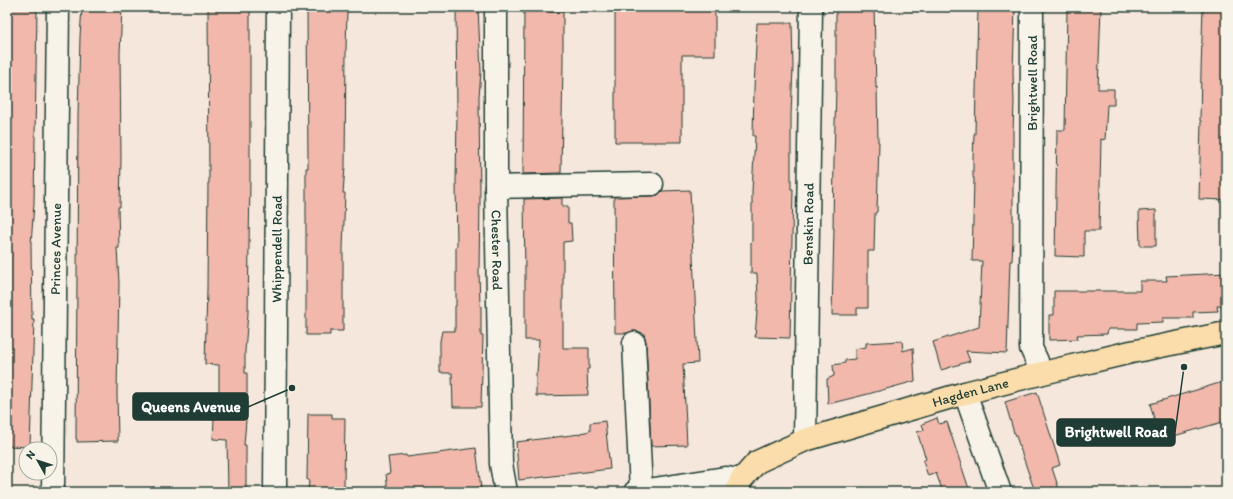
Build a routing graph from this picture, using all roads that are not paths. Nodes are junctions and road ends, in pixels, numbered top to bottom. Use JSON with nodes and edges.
{"nodes":[{"id":1,"x":58,"y":7,"type":"edge"},
{"id":2,"x":278,"y":7,"type":"edge"},
{"id":3,"x":496,"y":7,"type":"edge"},
{"id":4,"x":811,"y":7,"type":"edge"},
{"id":5,"x":1032,"y":7,"type":"edge"},
{"id":6,"x":652,"y":184,"type":"dead end"},
{"id":7,"x":496,"y":187,"type":"junction"},
{"id":8,"x":1226,"y":333,"type":"edge"},
{"id":9,"x":634,"y":344,"type":"dead end"},
{"id":10,"x":1039,"y":374,"type":"junction"},
{"id":11,"x":966,"y":393,"type":"junction"},
{"id":12,"x":805,"y":440,"type":"junction"},
{"id":13,"x":738,"y":486,"type":"edge"},
{"id":14,"x":53,"y":492,"type":"edge"},
{"id":15,"x":275,"y":492,"type":"edge"},
{"id":16,"x":506,"y":492,"type":"edge"},
{"id":17,"x":638,"y":492,"type":"edge"},
{"id":18,"x":1000,"y":492,"type":"edge"}],
"edges":[{"from":1,"to":14,"type":"street","name":"Princes Avenue"},
{"from":2,"to":15,"type":"street","name":"Whippendell Road"},
{"from":3,"to":7,"type":"street","name":"Chester Road"},
{"from":4,"to":12,"type":"street","name":"Benskin Road"},
{"from":5,"to":10,"type":"street","name":"Brightwell Road"},
{"from":6,"to":7,"type":"street"},
{"from":7,"to":16,"type":"street","name":"Chester Road"},
{"from":8,"to":10,"type":"main road","name":"Hagden Lane"},
{"from":9,"to":17,"type":"street"},
{"from":10,"to":11,"type":"main road","name":"Hagden Lane"},
{"from":11,"to":12,"type":"main road","name":"Hagden Lane"},
{"from":11,"to":18,"type":"street"},
{"from":12,"to":13,"type":"main road","name":"Hagden Lane"},
{"from":13,"to":17,"type":"street"}]}
